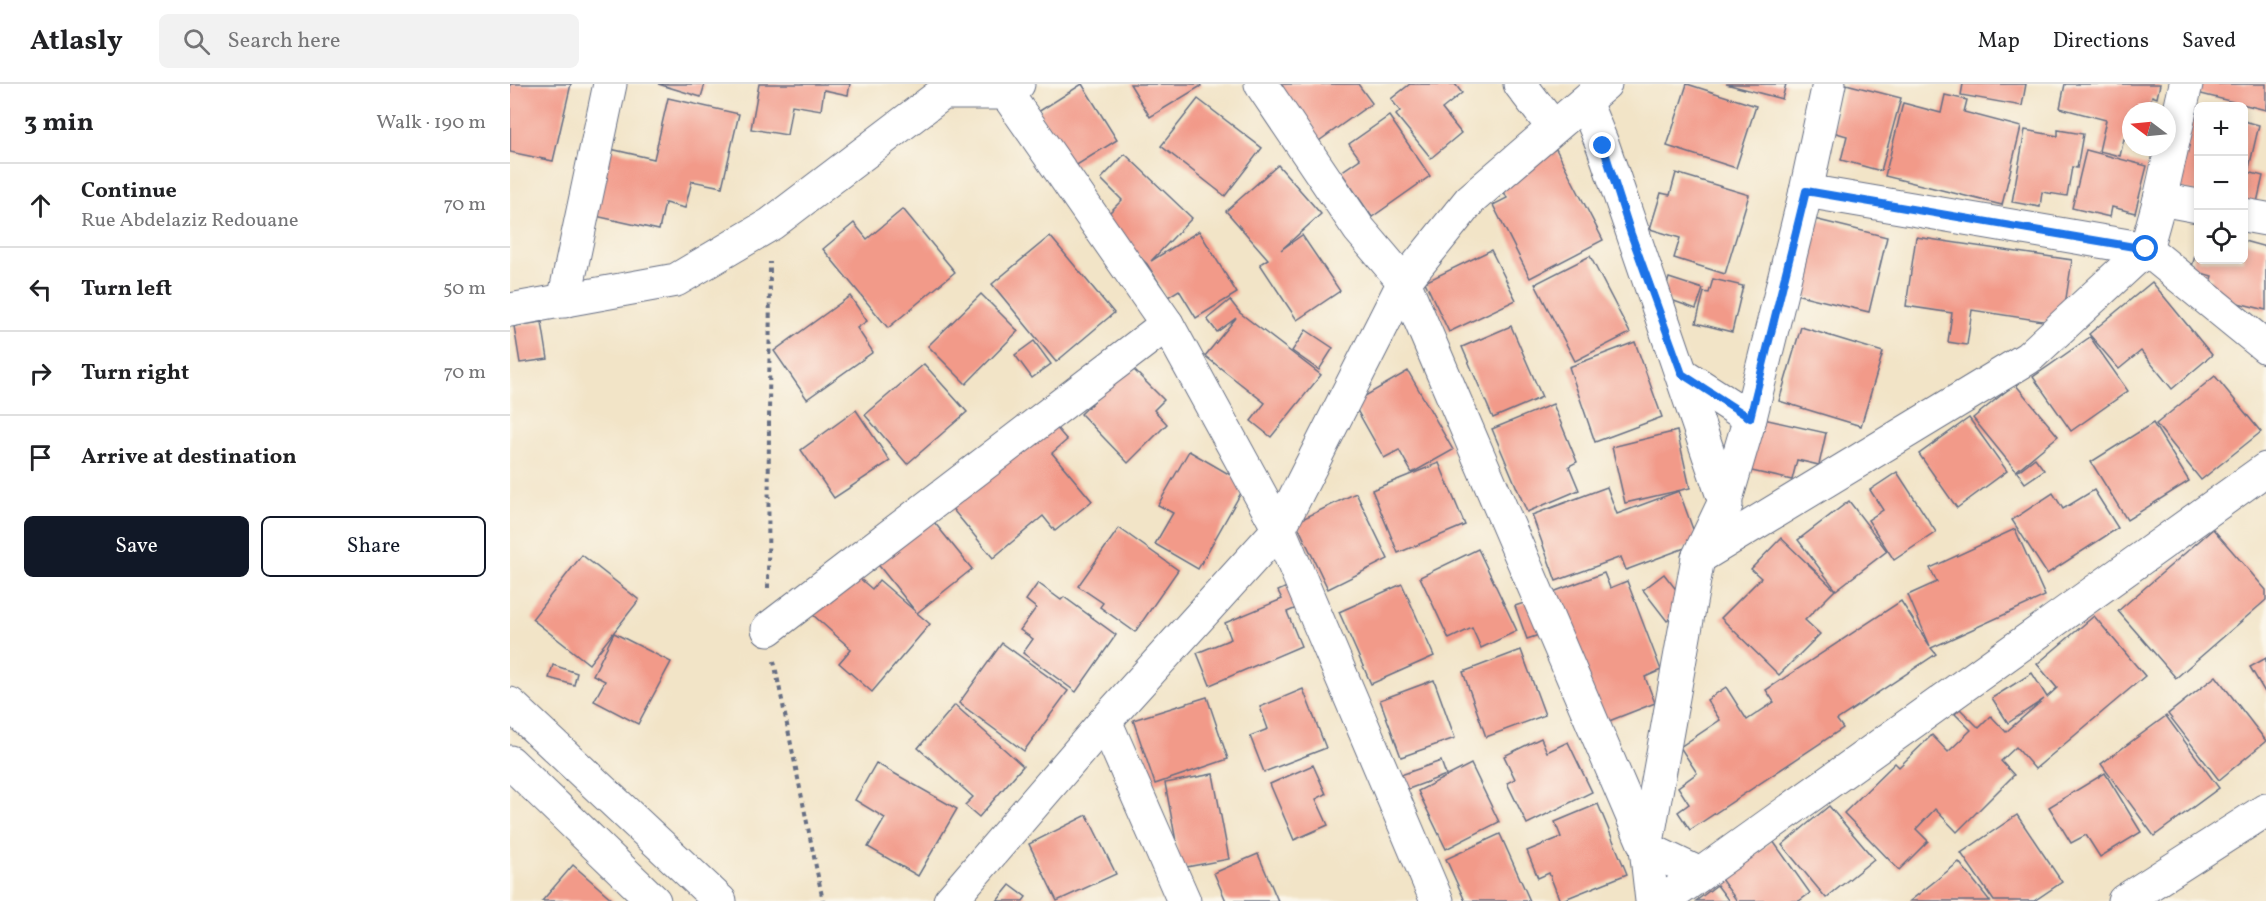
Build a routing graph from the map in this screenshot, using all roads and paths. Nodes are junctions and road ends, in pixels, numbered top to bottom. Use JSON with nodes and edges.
{"nodes":[{"id":1,"x":610,"y":84,"type":"edge"},
{"id":2,"x":1261,"y":84,"type":"edge"},
{"id":3,"x":1520,"y":84,"type":"edge"},
{"id":4,"x":1829,"y":84,"type":"edge"},
{"id":5,"x":2186,"y":84,"type":"edge"},
{"id":6,"x":1007,"y":87,"type":"edge"},
{"id":7,"x":944,"y":88,"type":"edge"},
{"id":8,"x":1595,"y":93,"type":"edge"},
{"id":9,"x":1553,"y":128,"type":"junction"},
{"id":10,"x":1806,"y":191,"type":"junction"},
{"id":11,"x":2160,"y":199,"type":"junction"},
{"id":12,"x":2194,"y":205,"type":"edge"},
{"id":13,"x":2248,"y":216,"type":"edge"},
{"id":14,"x":2266,"y":219,"type":"edge"},
{"id":15,"x":771,"y":224,"type":"junction"},
{"id":16,"x":2146,"y":249,"type":"junction"},
{"id":17,"x":1404,"y":282,"type":"junction"},
{"id":18,"x":564,"y":301,"type":"junction"},
{"id":19,"x":510,"y":310,"type":"edge"},
{"id":20,"x":1167,"y":324,"type":"junction"},
{"id":21,"x":2266,"y":347,"type":"edge"},
{"id":22,"x":1682,"y":374,"type":"junction"},
{"id":23,"x":1750,"y":418,"type":"junction"},
{"id":24,"x":2266,"y":468,"type":"edge"},
{"id":25,"x":1725,"y":499,"type":"junction"},
{"id":26,"x":1279,"y":529,"type":"junction"},
{"id":27,"x":1726,"y":542,"type":"junction"},
{"id":28,"x":1698,"y":558,"type":"junction"},
{"id":29,"x":768,"y":629,"type":"junction"},
{"id":30,"x":510,"y":704,"type":"edge"},
{"id":31,"x":1105,"y":721,"type":"junction"},
{"id":32,"x":510,"y":762,"type":"edge"},
{"id":33,"x":2266,"y":810,"type":"edge"},
{"id":34,"x":1646,"y":848,"type":"junction"},
{"id":35,"x":1700,"y":874,"type":"junction"},
{"id":36,"x":654,"y":901,"type":"edge"},
{"id":37,"x":720,"y":901,"type":"edge"},
{"id":38,"x":823,"y":901,"type":"edge"},
{"id":39,"x":951,"y":901,"type":"edge"},
{"id":40,"x":1184,"y":901,"type":"edge"},
{"id":41,"x":1437,"y":901,"type":"edge"},
{"id":42,"x":1652,"y":901,"type":"edge"},
{"id":43,"x":1663,"y":901,"type":"edge"},
{"id":44,"x":2124,"y":901,"type":"edge"}],
"edges":[{"from":1,"to":18,"type":"street"},
{"from":2,"to":17,"type":"street"},
{"from":3,"to":9,"type":"street"},
{"from":4,"to":10,"type":"street"},
{"from":5,"to":11,"type":"street"},
{"from":6,"to":7,"type":"street"},
{"from":6,"to":20,"type":"street"},
{"from":7,"to":15,"type":"street"},
{"from":8,"to":9,"type":"street"},
{"from":8,"to":22,"type":"street"},
{"from":9,"to":17,"type":"street"},
{"from":10,"to":16,"type":"street"},
{"from":10,"to":23,"type":"street"},
{"from":11,"to":12,"type":"street"},
{"from":11,"to":16,"type":"street"},
{"from":13,"to":14,"type":"street"},
{"from":15,"to":18,"type":"street"},
{"from":15,"to":29,"type":"path"},
{"from":16,"to":21,"type":"street"},
{"from":16,"to":27,"type":"street"},
{"from":17,"to":26,"type":"street"},
{"from":17,"to":34,"type":"street"},
{"from":18,"to":19,"type":"street"},
{"from":20,"to":26,"type":"street"},
{"from":20,"to":29,"type":"street"},
{"from":22,"to":23,"type":"street"},
{"from":22,"to":25,"type":"street"},
{"from":23,"to":25,"type":"street"},
{"from":24,"to":35,"type":"street"},
{"from":25,"to":27,"type":"street"},
{"from":25,"to":28,"type":"street"},
{"from":26,"to":31,"type":"street"},
{"from":26,"to":41,"type":"street"},
{"from":27,"to":28,"type":"street"},
{"from":28,"to":34,"type":"street"},
{"from":29,"to":38,"type":"path"},
{"from":30,"to":37,"type":"street"},
{"from":31,"to":39,"type":"street"},
{"from":31,"to":40,"type":"street"},
{"from":32,"to":36,"type":"street"},
{"from":33,"to":44,"type":"street"},
{"from":34,"to":35,"type":"street"},
{"from":34,"to":42,"type":"street"},
{"from":35,"to":43,"type":"street"}]}
